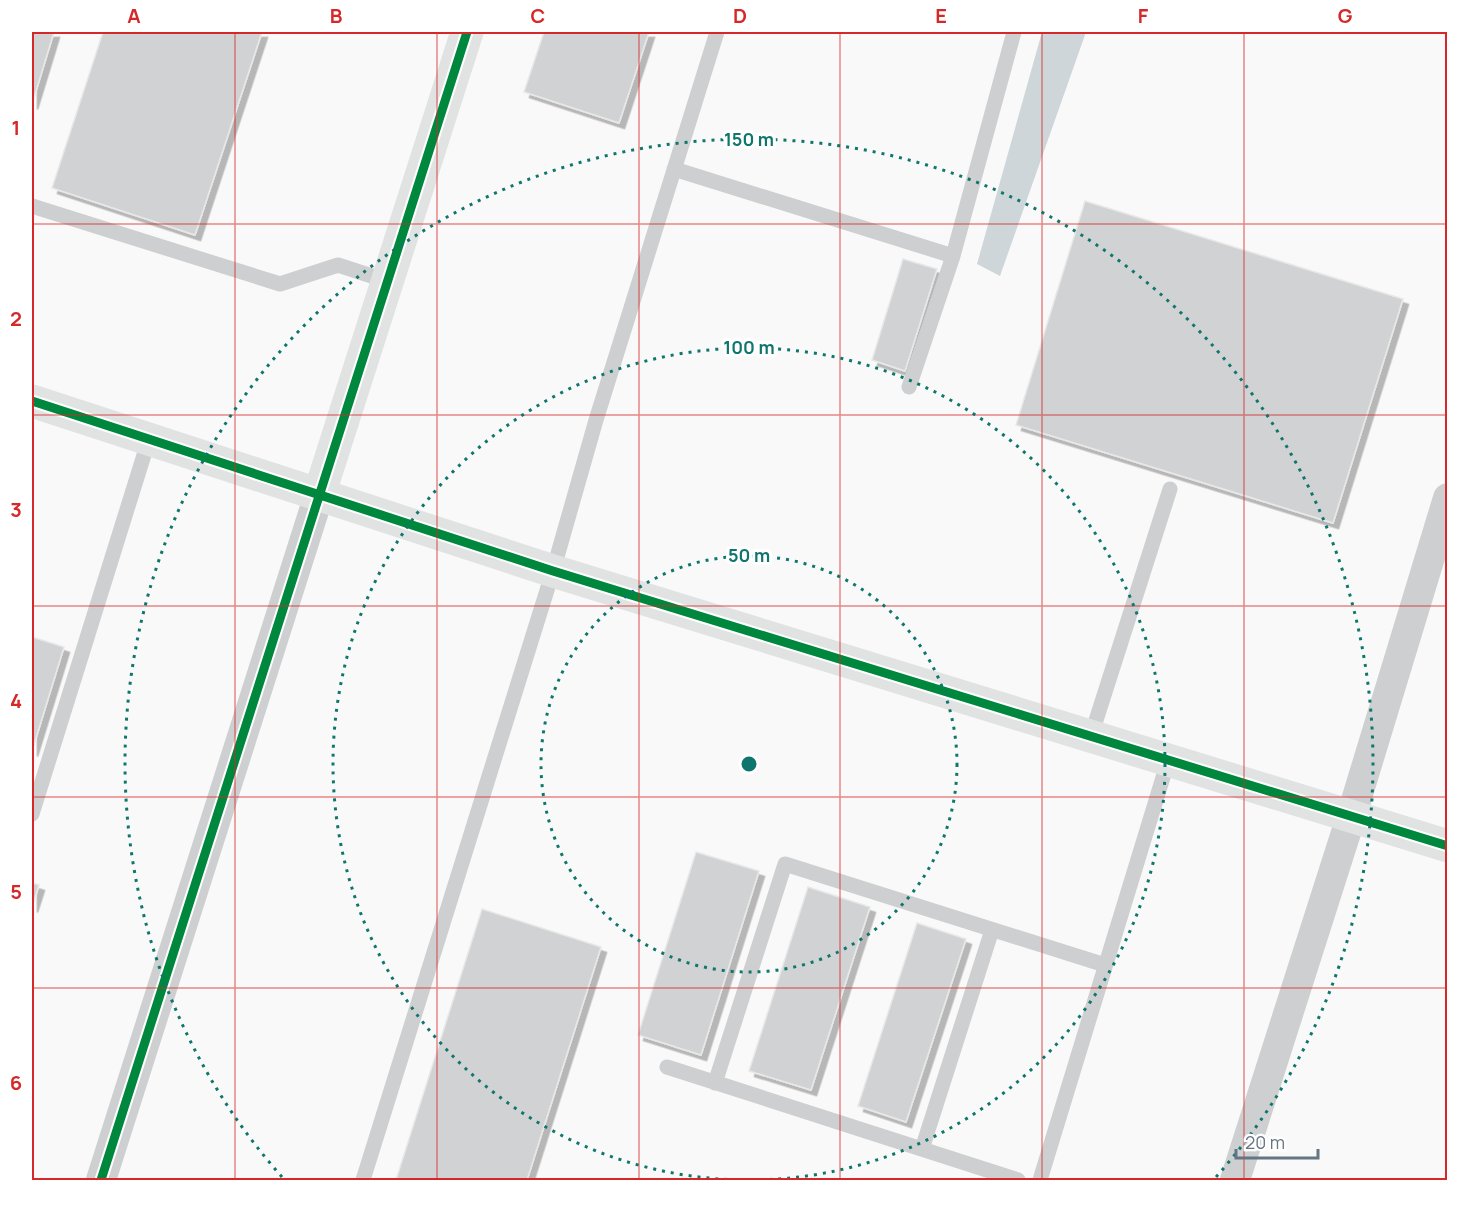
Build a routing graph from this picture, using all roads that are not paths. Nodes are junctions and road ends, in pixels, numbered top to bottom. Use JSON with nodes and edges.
{"nodes":[{"id":1,"x":467,"y":32,"type":"edge"},
{"id":2,"x":717,"y":32,"type":"edge"},
{"id":3,"x":1014,"y":32,"type":"edge"},
{"id":4,"x":674,"y":169,"type":"junction"},
{"id":5,"x":32,"y":206,"type":"edge"},
{"id":6,"x":953,"y":256,"type":"junction"},
{"id":7,"x":387,"y":281,"type":"junction"},
{"id":8,"x":909,"y":387,"type":"dead end"},
{"id":9,"x":32,"y":401,"type":"edge"},
{"id":10,"x":149,"y":439,"type":"junction"},
{"id":11,"x":1170,"y":489,"type":"dead end"},
{"id":12,"x":320,"y":495,"type":"junction"},
{"id":13,"x":1448,"y":498,"type":"edge"},
{"id":14,"x":553,"y":571,"type":"junction"},
{"id":15,"x":1091,"y":736,"type":"junction"},
{"id":16,"x":1168,"y":760,"type":"junction"},
{"id":17,"x":32,"y":814,"type":"edge"},
{"id":18,"x":1351,"y":817,"type":"junction"},
{"id":19,"x":1448,"y":846,"type":"edge"},
{"id":20,"x":992,"y":930,"type":"junction"},
{"id":21,"x":1105,"y":965,"type":"junction"},
{"id":22,"x":667,"y":1067,"type":"dead end"},
{"id":23,"x":715,"y":1083,"type":"junction"},
{"id":24,"x":922,"y":1149,"type":"junction"},
{"id":25,"x":101,"y":1180,"type":"edge"},
{"id":26,"x":363,"y":1180,"type":"edge"},
{"id":27,"x":1018,"y":1180,"type":"edge"},
{"id":28,"x":1040,"y":1180,"type":"edge"},
{"id":29,"x":1234,"y":1180,"type":"edge"}],
"edges":[{"from":1,"to":7,"type":"street"},
{"from":2,"to":4,"type":"lane"},
{"from":3,"to":6,"type":"lane"},
{"from":4,"to":6,"type":"lane"},
{"from":4,"to":14,"type":"lane"},
{"from":5,"to":7,"type":"lane"},
{"from":6,"to":8,"type":"lane"},
{"from":7,"to":12,"type":"street"},
{"from":9,"to":10,"type":"street"},
{"from":10,"to":12,"type":"street"},
{"from":10,"to":17,"type":"lane"},
{"from":11,"to":15,"type":"lane"},
{"from":12,"to":14,"type":"street"},
{"from":12,"to":25,"type":"street"},
{"from":13,"to":18,"type":"street"},
{"from":14,"to":15,"type":"street"},
{"from":14,"to":26,"type":"lane"},
{"from":15,"to":16,"type":"street"},
{"from":16,"to":18,"type":"street"},
{"from":16,"to":21,"type":"lane"},
{"from":18,"to":19,"type":"street"},
{"from":18,"to":29,"type":"street"},
{"from":20,"to":21,"type":"lane"},
{"from":20,"to":23,"type":"lane"},
{"from":20,"to":24,"type":"lane"},
{"from":21,"to":28,"type":"lane"},
{"from":22,"to":23,"type":"lane"},
{"from":23,"to":24,"type":"lane"},
{"from":24,"to":27,"type":"lane"}]}
